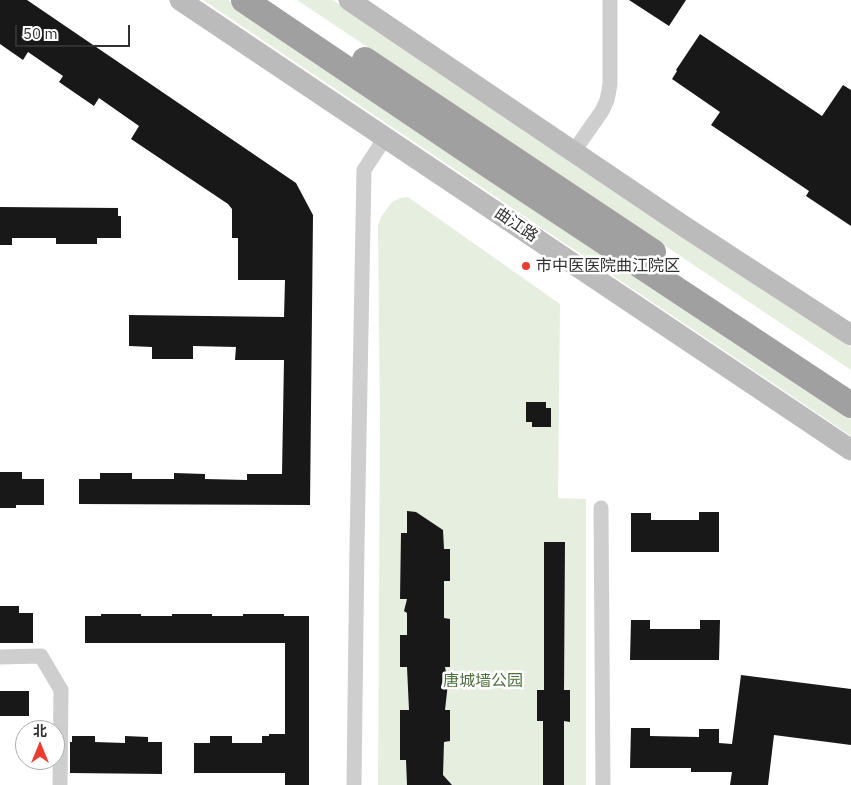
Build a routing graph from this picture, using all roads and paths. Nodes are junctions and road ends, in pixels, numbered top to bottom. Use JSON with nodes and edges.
{"nodes":[{"id":1,"x":180,"y":0,"type":"edge"},
{"id":2,"x":244,"y":0,"type":"edge"},
{"id":3,"x":276,"y":0,"type":"edge"},
{"id":4,"x":349,"y":0,"type":"edge"},
{"id":5,"x":610,"y":0,"type":"edge"},
{"id":6,"x":385,"y":138,"type":"junction"},
{"id":7,"x":574,"y":151,"type":"junction"},
{"id":8,"x":851,"y":335,"type":"edge"},
{"id":9,"x":851,"y":384,"type":"edge"},
{"id":10,"x":851,"y":405,"type":"edge"},
{"id":11,"x":851,"y":450,"type":"edge"},
{"id":12,"x":601,"y":508,"type":"dead end"},
{"id":13,"x":0,"y":656,"type":"edge"},
{"id":14,"x":60,"y":785,"type":"edge"},
{"id":15,"x":354,"y":785,"type":"edge"},
{"id":16,"x":603,"y":785,"type":"edge"}],
"edges":[{"from":1,"to":6,"type":"main road","name":"曲江路"},
{"from":2,"to":10,"type":"highway"},
{"from":3,"to":9,"type":"highway"},
{"from":4,"to":7,"type":"main road"},
{"from":5,"to":7,"type":"street"},
{"from":6,"to":11,"type":"main road","name":"曲江路"},
{"from":6,"to":15,"type":"street"},
{"from":7,"to":8,"type":"main road"},
{"from":12,"to":16,"type":"street"},
{"from":13,"to":14,"type":"street"}]}
